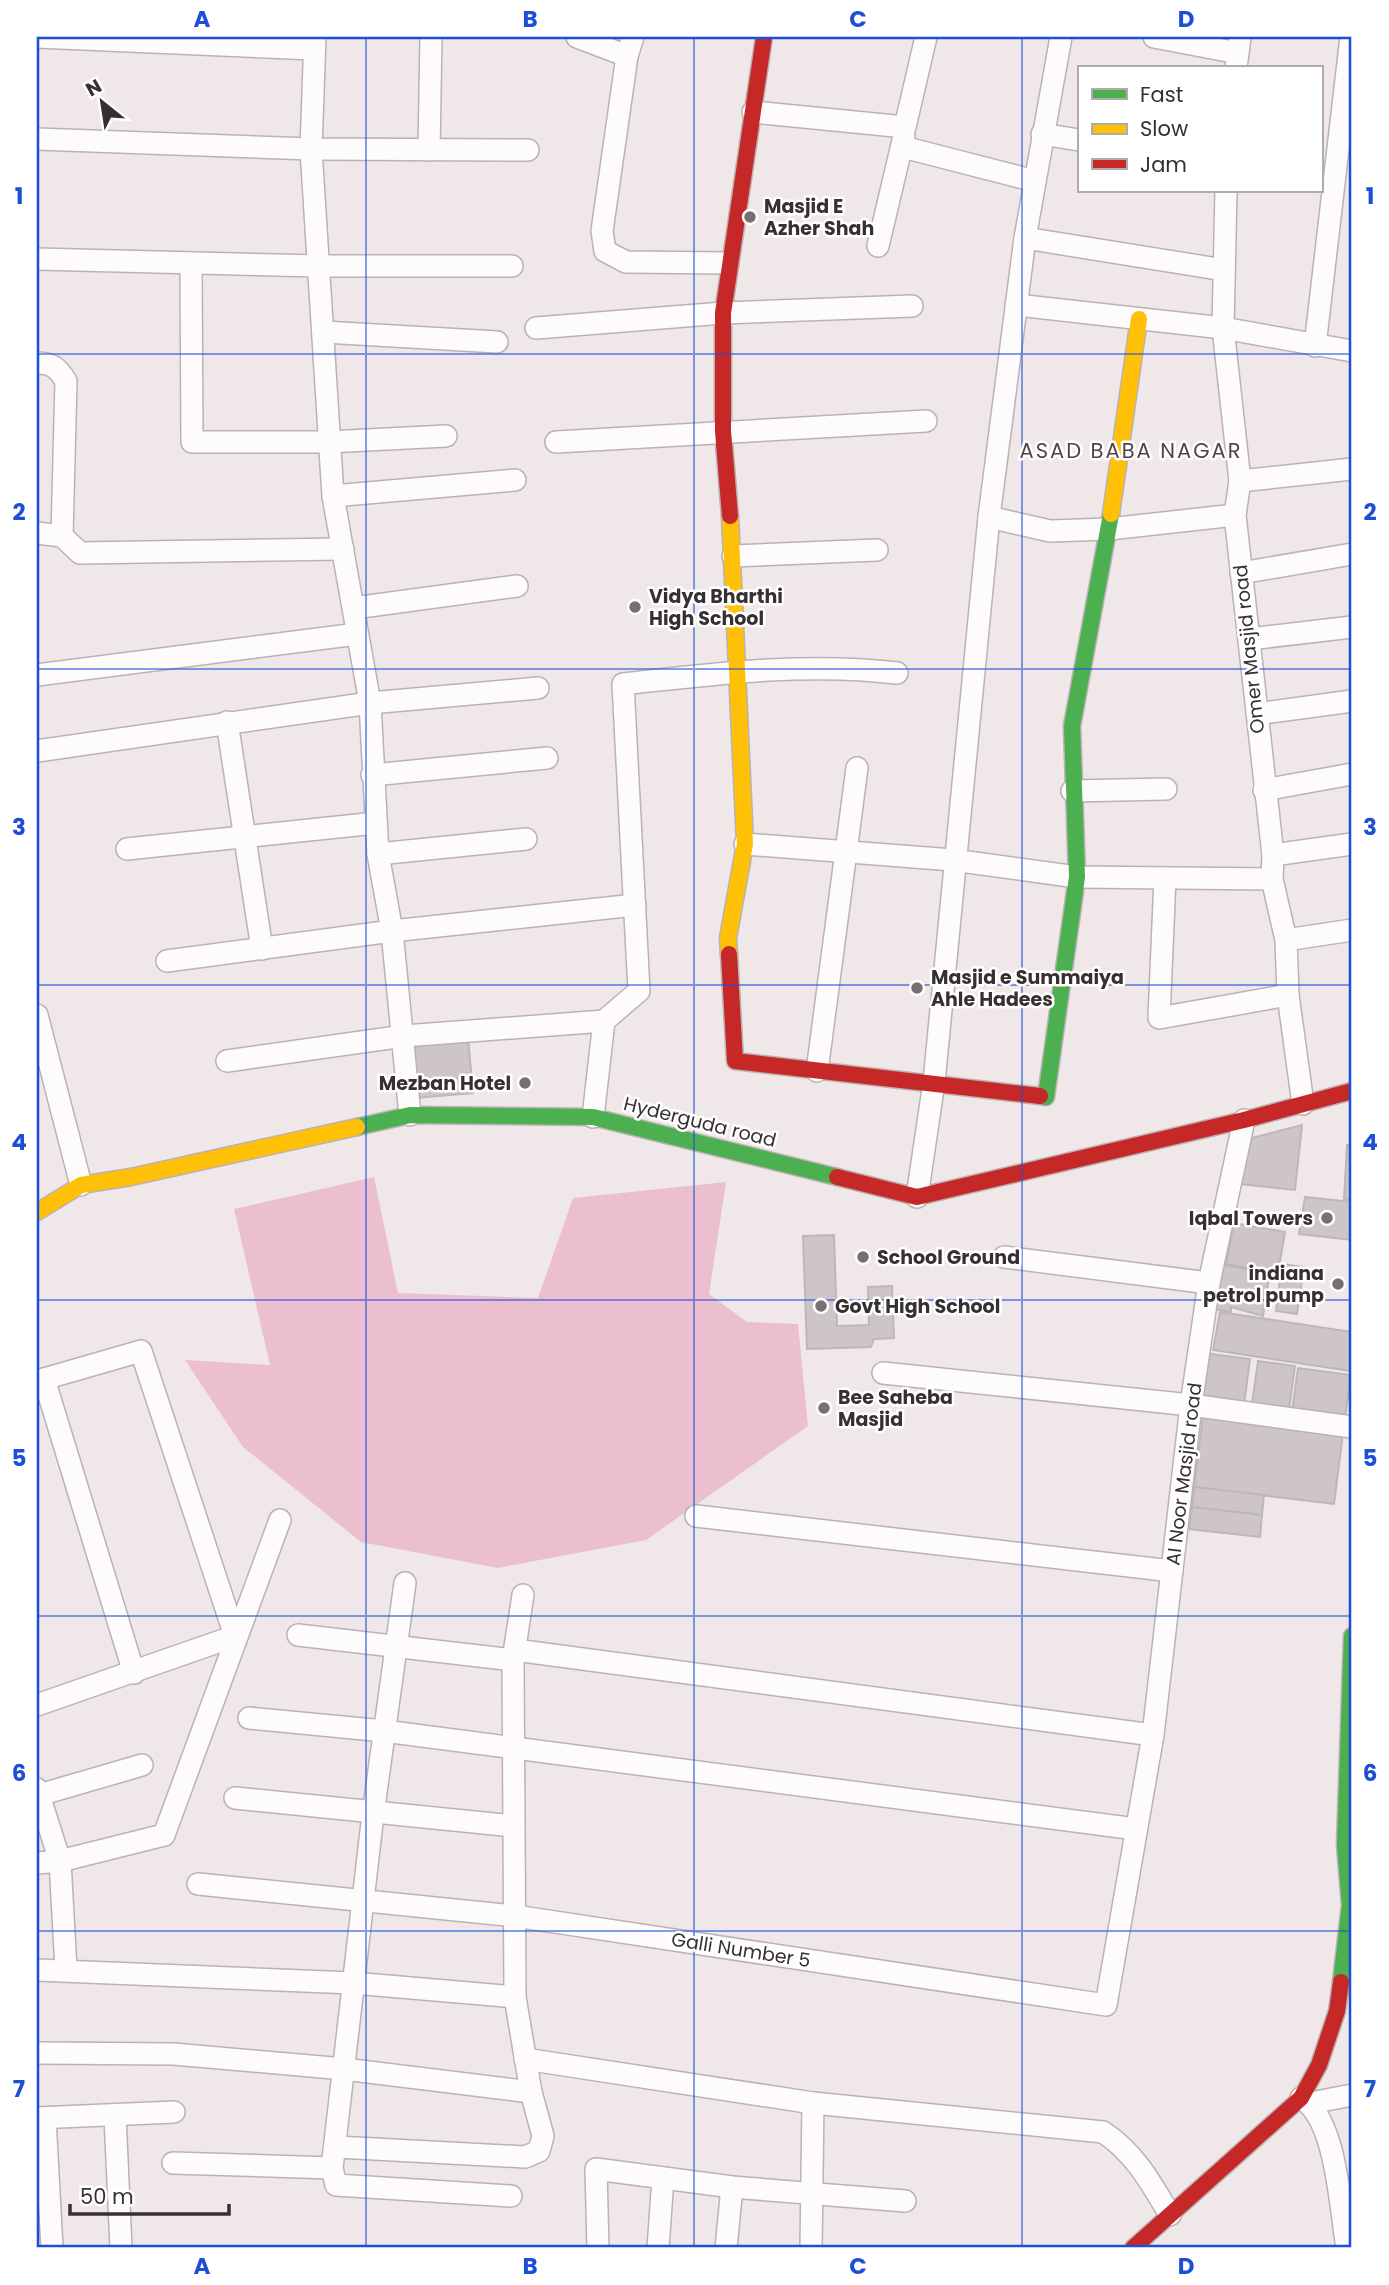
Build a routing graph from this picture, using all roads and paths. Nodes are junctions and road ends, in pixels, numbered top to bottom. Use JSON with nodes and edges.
{"nodes":[{"id":1,"x":37,"y":37,"type":"edge"},
{"id":2,"x":431,"y":37,"type":"edge"},
{"id":3,"x":577,"y":37,"type":"edge"},
{"id":4,"x":764,"y":37,"type":"edge"},
{"id":5,"x":926,"y":37,"type":"edge"},
{"id":6,"x":1154,"y":37,"type":"edge"},
{"id":7,"x":1351,"y":37,"type":"edge"},
{"id":8,"x":1055,"y":39,"type":"edge"},
{"id":9,"x":314,"y":43,"type":"edge"},
{"id":10,"x":630,"y":47,"type":"edge"},
{"id":11,"x":1238,"y":53,"type":"edge"},
{"id":12,"x":753,"y":112,"type":"junction"},
{"id":13,"x":1042,"y":134,"type":"junction"},
{"id":14,"x":904,"y":137,"type":"junction"},
{"id":15,"x":37,"y":139,"type":"edge"},
{"id":16,"x":1078,"y":140,"type":"edge"},
{"id":17,"x":311,"y":149,"type":"junction"},
{"id":18,"x":429,"y":150,"type":"junction"},
{"id":19,"x":528,"y":150,"type":"dead end"},
{"id":20,"x":1035,"y":181,"type":"junction"},
{"id":21,"x":1226,"y":192,"type":"edge"},
{"id":22,"x":1025,"y":238,"type":"junction"},
{"id":23,"x":878,"y":246,"type":"dead end"},
{"id":24,"x":37,"y":259,"type":"edge"},
{"id":25,"x":191,"y":263,"type":"junction"},
{"id":26,"x":728,"y":263,"type":"junction"},
{"id":27,"x":319,"y":266,"type":"junction"},
{"id":28,"x":512,"y":266,"type":"dead end"},
{"id":29,"x":1224,"y":270,"type":"junction"},
{"id":30,"x":1016,"y":305,"type":"junction"},
{"id":31,"x":912,"y":306,"type":"dead end"},
{"id":32,"x":723,"y":313,"type":"junction"},
{"id":33,"x":1139,"y":319,"type":"junction"},
{"id":34,"x":536,"y":328,"type":"dead end"},
{"id":35,"x":1223,"y":328,"type":"junction"},
{"id":36,"x":324,"y":332,"type":"junction"},
{"id":37,"x":497,"y":342,"type":"dead end"},
{"id":38,"x":1315,"y":346,"type":"junction"},
{"id":39,"x":1352,"y":351,"type":"edge"},
{"id":40,"x":37,"y":363,"type":"edge"},
{"id":41,"x":926,"y":421,"type":"dead end"},
{"id":42,"x":723,"y":431,"type":"junction"},
{"id":43,"x":446,"y":436,"type":"dead end"},
{"id":44,"x":328,"y":442,"type":"junction"},
{"id":45,"x":556,"y":442,"type":"dead end"},
{"id":46,"x":1352,"y":469,"type":"edge"},
{"id":47,"x":515,"y":480,"type":"dead end"},
{"id":48,"x":1240,"y":481,"type":"junction"},
{"id":49,"x":333,"y":496,"type":"junction"},
{"id":50,"x":1235,"y":515,"type":"junction"},
{"id":51,"x":989,"y":517,"type":"junction"},
{"id":52,"x":1109,"y":529,"type":"junction"},
{"id":53,"x":37,"y":533,"type":"edge"},
{"id":54,"x":62,"y":536,"type":"junction"},
{"id":55,"x":343,"y":549,"type":"junction"},
{"id":56,"x":877,"y":550,"type":"dead end"},
{"id":57,"x":1352,"y":554,"type":"edge"},
{"id":58,"x":733,"y":556,"type":"junction"},
{"id":59,"x":1241,"y":573,"type":"junction"},
{"id":60,"x":517,"y":586,"type":"dead end"},
{"id":61,"x":354,"y":608,"type":"junction"},
{"id":62,"x":1352,"y":627,"type":"edge"},
{"id":63,"x":357,"y":634,"type":"junction"},
{"id":64,"x":1249,"y":639,"type":"junction"},
{"id":65,"x":737,"y":671,"type":"junction"},
{"id":66,"x":897,"y":673,"type":"dead end"},
{"id":67,"x":37,"y":675,"type":"edge"},
{"id":68,"x":538,"y":688,"type":"dead end"},
{"id":69,"x":1352,"y":701,"type":"edge"},
{"id":70,"x":370,"y":703,"type":"junction"},
{"id":71,"x":1257,"y":714,"type":"junction"},
{"id":72,"x":227,"y":722,"type":"junction"},
{"id":73,"x":37,"y":751,"type":"edge"},
{"id":74,"x":547,"y":758,"type":"dead end"},
{"id":75,"x":857,"y":768,"type":"dead end"},
{"id":76,"x":1352,"y":774,"type":"edge"},
{"id":77,"x":372,"y":775,"type":"junction"},
{"id":78,"x":1166,"y":789,"type":"dead end"},
{"id":79,"x":1264,"y":790,"type":"junction"},
{"id":80,"x":1072,"y":791,"type":"junction"},
{"id":81,"x":376,"y":823,"type":"junction"},
{"id":82,"x":246,"y":839,"type":"junction"},
{"id":83,"x":526,"y":839,"type":"dead end"},
{"id":84,"x":745,"y":844,"type":"junction"},
{"id":85,"x":1352,"y":844,"type":"edge"},
{"id":86,"x":127,"y":849,"type":"dead end"},
{"id":87,"x":846,"y":852,"type":"junction"},
{"id":88,"x":378,"y":854,"type":"junction"},
{"id":89,"x":1273,"y":855,"type":"junction"},
{"id":90,"x":953,"y":860,"type":"junction"},
{"id":91,"x":1077,"y":877,"type":"junction"},
{"id":92,"x":1165,"y":878,"type":"junction"},
{"id":93,"x":1272,"y":879,"type":"junction"},
{"id":94,"x":635,"y":905,"type":"junction"},
{"id":95,"x":392,"y":930,"type":"junction"},
{"id":96,"x":1352,"y":930,"type":"edge"},
{"id":97,"x":1286,"y":940,"type":"junction"},
{"id":98,"x":262,"y":949,"type":"junction"},
{"id":99,"x":167,"y":961,"type":"dead end"},
{"id":100,"x":1288,"y":995,"type":"junction"},
{"id":101,"x":37,"y":1015,"type":"edge"},
{"id":102,"x":604,"y":1021,"type":"junction"},
{"id":103,"x":404,"y":1036,"type":"junction"},
{"id":104,"x":227,"y":1060,"type":"dead end"},
{"id":105,"x":817,"y":1071,"type":"junction"},
{"id":106,"x":934,"y":1082,"type":"junction"},
{"id":107,"x":1352,"y":1091,"type":"edge"},
{"id":108,"x":1303,"y":1104,"type":"junction"},
{"id":109,"x":410,"y":1115,"type":"junction"},
{"id":110,"x":593,"y":1117,"type":"junction"},
{"id":111,"x":1244,"y":1120,"type":"junction"},
{"id":112,"x":81,"y":1185,"type":"junction"},
{"id":113,"x":917,"y":1197,"type":"junction"},
{"id":114,"x":37,"y":1212,"type":"edge"},
{"id":115,"x":1004,"y":1256,"type":"dead end"},
{"id":116,"x":1209,"y":1283,"type":"junction"},
{"id":117,"x":883,"y":1373,"type":"dead end"},
{"id":118,"x":40,"y":1380,"type":"edge"},
{"id":119,"x":1191,"y":1405,"type":"junction"},
{"id":120,"x":1352,"y":1427,"type":"edge"},
{"id":121,"x":696,"y":1516,"type":"dead end"},
{"id":122,"x":280,"y":1520,"type":"dead end"},
{"id":123,"x":1172,"y":1571,"type":"junction"},
{"id":124,"x":405,"y":1583,"type":"dead end"},
{"id":125,"x":523,"y":1595,"type":"dead end"},
{"id":126,"x":298,"y":1635,"type":"dead end"},
{"id":127,"x":235,"y":1636,"type":"junction"},
{"id":128,"x":1352,"y":1645,"type":"edge"},
{"id":129,"x":395,"y":1647,"type":"junction"},
{"id":130,"x":514,"y":1655,"type":"junction"},
{"id":131,"x":134,"y":1674,"type":"junction"},
{"id":132,"x":37,"y":1705,"type":"edge"},
{"id":133,"x":249,"y":1718,"type":"dead end"},
{"id":134,"x":384,"y":1731,"type":"junction"},
{"id":135,"x":1153,"y":1735,"type":"junction"},
{"id":136,"x":513,"y":1748,"type":"junction"},
{"id":137,"x":142,"y":1765,"type":"dead end"},
{"id":138,"x":1350,"y":1771,"type":"edge"},
{"id":139,"x":38,"y":1792,"type":"edge"},
{"id":140,"x":235,"y":1798,"type":"dead end"},
{"id":141,"x":373,"y":1814,"type":"junction"},
{"id":142,"x":514,"y":1826,"type":"junction"},
{"id":143,"x":1136,"y":1829,"type":"junction"},
{"id":144,"x":60,"y":1861,"type":"junction"},
{"id":145,"x":37,"y":1863,"type":"edge"},
{"id":146,"x":198,"y":1884,"type":"dead end"},
{"id":147,"x":363,"y":1900,"type":"junction"},
{"id":148,"x":1351,"y":1905,"type":"edge"},
{"id":149,"x":515,"y":1916,"type":"junction"},
{"id":150,"x":65,"y":1969,"type":"junction"},
{"id":151,"x":37,"y":1970,"type":"edge"},
{"id":152,"x":353,"y":1983,"type":"junction"},
{"id":153,"x":515,"y":1997,"type":"junction"},
{"id":154,"x":1345,"y":2012,"type":"edge"},
{"id":155,"x":37,"y":2053,"type":"edge"},
{"id":156,"x":525,"y":2059,"type":"junction"},
{"id":157,"x":344,"y":2069,"type":"junction"},
{"id":158,"x":531,"y":2092,"type":"junction"},
{"id":159,"x":1352,"y":2095,"type":"edge"},
{"id":160,"x":1306,"y":2101,"type":"junction"},
{"id":161,"x":813,"y":2103,"type":"junction"},
{"id":162,"x":174,"y":2112,"type":"dead end"},
{"id":163,"x":115,"y":2116,"type":"junction"},
{"id":164,"x":41,"y":2118,"type":"edge"},
{"id":165,"x":337,"y":2147,"type":"junction"},
{"id":166,"x":173,"y":2163,"type":"dead end"},
{"id":167,"x":332,"y":2168,"type":"junction"},
{"id":168,"x":663,"y":2179,"type":"junction"},
{"id":169,"x":732,"y":2186,"type":"junction"},
{"id":170,"x":811,"y":2192,"type":"junction"},
{"id":171,"x":511,"y":2196,"type":"dead end"},
{"id":172,"x":905,"y":2201,"type":"dead end"},
{"id":173,"x":1170,"y":2215,"type":"junction"},
{"id":174,"x":51,"y":2248,"type":"edge"},
{"id":175,"x":121,"y":2248,"type":"edge"},
{"id":176,"x":598,"y":2248,"type":"edge"},
{"id":177,"x":658,"y":2248,"type":"edge"},
{"id":178,"x":726,"y":2248,"type":"edge"},
{"id":179,"x":811,"y":2248,"type":"edge"},
{"id":180,"x":1133,"y":2248,"type":"edge"},
{"id":181,"x":1347,"y":2248,"type":"edge"}],
"edges":[{"from":1,"to":9,"type":"street"},
{"from":2,"to":18,"type":"street"},
{"from":3,"to":10,"type":"street"},
{"from":4,"to":12,"type":"street"},
{"from":5,"to":14,"type":"street"},
{"from":6,"to":11,"type":"street"},
{"from":7,"to":38,"type":"street"},
{"from":8,"to":13,"type":"street"},
{"from":9,"to":17,"type":"street"},
{"from":10,"to":26,"type":"street"},
{"from":12,"to":14,"type":"street"},
{"from":12,"to":26,"type":"street"},
{"from":13,"to":16,"type":"street"},
{"from":13,"to":20,"type":"street"},
{"from":14,"to":20,"type":"street"},
{"from":14,"to":23,"type":"street"},
{"from":15,"to":17,"type":"street"},
{"from":17,"to":18,"type":"street"},
{"from":17,"to":27,"type":"street"},
{"from":18,"to":19,"type":"street"},
{"from":20,"to":22,"type":"street"},
{"from":21,"to":29,"type":"street","name":"Omer Masjid road"},
{"from":22,"to":29,"type":"street"},
{"from":22,"to":30,"type":"street"},
{"from":24,"to":25,"type":"street"},
{"from":25,"to":27,"type":"street"},
{"from":25,"to":44,"type":"street"},
{"from":26,"to":32,"type":"street"},
{"from":27,"to":28,"type":"street"},
{"from":27,"to":36,"type":"street"},
{"from":29,"to":35,"type":"street","name":"Omer Masjid road"},
{"from":30,"to":33,"type":"street"},
{"from":30,"to":51,"type":"street"},
{"from":31,"to":32,"type":"street"},
{"from":32,"to":34,"type":"street"},
{"from":32,"to":42,"type":"street"},
{"from":33,"to":35,"type":"street"},
{"from":33,"to":52,"type":"street"},
{"from":35,"to":38,"type":"street"},
{"from":35,"to":48,"type":"street","name":"Omer Masjid road"},
{"from":36,"to":37,"type":"street"},
{"from":36,"to":44,"type":"street"},
{"from":38,"to":39,"type":"street"},
{"from":40,"to":54,"type":"street"},
{"from":41,"to":42,"type":"street"},
{"from":42,"to":45,"type":"street"},
{"from":42,"to":58,"type":"street"},
{"from":43,"to":44,"type":"street"},
{"from":44,"to":49,"type":"street"},
{"from":46,"to":48,"type":"street"},
{"from":47,"to":49,"type":"street"},
{"from":48,"to":50,"type":"street","name":"Omer Masjid road"},
{"from":49,"to":55,"type":"street"},
{"from":50,"to":52,"type":"street"},
{"from":50,"to":59,"type":"street","name":"Omer Masjid road"},
{"from":51,"to":52,"type":"street"},
{"from":51,"to":90,"type":"street"},
{"from":52,"to":80,"type":"street"},
{"from":53,"to":54,"type":"street"},
{"from":54,"to":55,"type":"street"},
{"from":55,"to":61,"type":"street"},
{"from":56,"to":58,"type":"street"},
{"from":57,"to":59,"type":"street"},
{"from":58,"to":65,"type":"street"},
{"from":59,"to":64,"type":"street","name":"Omer Masjid road"},
{"from":60,"to":61,"type":"street"},
{"from":61,"to":63,"type":"street"},
{"from":62,"to":64,"type":"street"},
{"from":63,"to":67,"type":"street"},
{"from":63,"to":70,"type":"street"},
{"from":64,"to":71,"type":"street","name":"Omer Masjid road"},
{"from":65,"to":66,"type":"street"},
{"from":65,"to":84,"type":"street"},
{"from":65,"to":94,"type":"street"},
{"from":68,"to":70,"type":"street"},
{"from":69,"to":71,"type":"street"},
{"from":70,"to":72,"type":"street"},
{"from":70,"to":77,"type":"street"},
{"from":71,"to":79,"type":"street","name":"Omer Masjid road"},
{"from":72,"to":73,"type":"street"},
{"from":72,"to":82,"type":"street"},
{"from":74,"to":77,"type":"street"},
{"from":75,"to":87,"type":"street"},
{"from":76,"to":79,"type":"street"},
{"from":77,"to":81,"type":"street"},
{"from":78,"to":80,"type":"street"},
{"from":79,"to":89,"type":"street","name":"Omer Masjid road"},
{"from":80,"to":91,"type":"street"},
{"from":81,"to":82,"type":"street"},
{"from":81,"to":88,"type":"street"},
{"from":82,"to":86,"type":"street"},
{"from":82,"to":98,"type":"street"},
{"from":83,"to":88,"type":"street"},
{"from":84,"to":87,"type":"street"},
{"from":84,"to":105,"type":"street"},
{"from":85,"to":89,"type":"street"},
{"from":87,"to":90,"type":"street"},
{"from":87,"to":105,"type":"street"},
{"from":88,"to":95,"type":"street"},
{"from":89,"to":93,"type":"street","name":"Omer Masjid road"},
{"from":90,"to":91,"type":"street"},
{"from":90,"to":106,"type":"street"},
{"from":91,"to":92,"type":"street"},
{"from":91,"to":106,"type":"street"},
{"from":92,"to":93,"type":"street"},
{"from":92,"to":100,"type":"street"},
{"from":93,"to":97,"type":"street","name":"Omer Masjid road"},
{"from":94,"to":95,"type":"street"},
{"from":94,"to":102,"type":"street"},
{"from":95,"to":98,"type":"street"},
{"from":95,"to":103,"type":"street"},
{"from":96,"to":97,"type":"street"},
{"from":97,"to":100,"type":"street","name":"Omer Masjid road"},
{"from":98,"to":99,"type":"street"},
{"from":100,"to":108,"type":"street","name":"Omer Masjid road"},
{"from":101,"to":112,"type":"street"},
{"from":102,"to":103,"type":"street"},
{"from":102,"to":110,"type":"street"},
{"from":103,"to":104,"type":"street"},
{"from":103,"to":109,"type":"street"},
{"from":105,"to":106,"type":"street"},
{"from":106,"to":113,"type":"street"},
{"from":107,"to":108,"type":"street","name":"Hyderguda road"},
{"from":108,"to":111,"type":"street","name":"Hyderguda road"},
{"from":109,"to":110,"type":"street","name":"Hyderguda road"},
{"from":109,"to":112,"type":"street","name":"Hyderguda road"},
{"from":110,"to":113,"type":"street","name":"Hyderguda road"},
{"from":111,"to":113,"type":"street","name":"Hyderguda road"},
{"from":111,"to":116,"type":"street","name":"AI Noor Masjid road"},
{"from":112,"to":114,"type":"street","name":"Hyderguda road"},
{"from":115,"to":116,"type":"street"},
{"from":116,"to":119,"type":"street","name":"AI Noor Masjid road"},
{"from":117,"to":119,"type":"street"},
{"from":118,"to":127,"type":"street"},
{"from":118,"to":131,"type":"street"},
{"from":119,"to":120,"type":"street"},
{"from":119,"to":123,"type":"street","name":"AI Noor Masjid road"},
{"from":121,"to":123,"type":"street"},
{"from":122,"to":127,"type":"street"},
{"from":123,"to":135,"type":"street","name":"AI Noor Masjid road"},
{"from":124,"to":129,"type":"street"},
{"from":125,"to":130,"type":"street"},
{"from":126,"to":129,"type":"street"},
{"from":127,"to":131,"type":"street"},
{"from":127,"to":144,"type":"street"},
{"from":128,"to":138,"type":"street"},
{"from":129,"to":130,"type":"street"},
{"from":129,"to":134,"type":"street"},
{"from":130,"to":135,"type":"street"},
{"from":130,"to":136,"type":"street"},
{"from":131,"to":132,"type":"street"},
{"from":133,"to":134,"type":"street"},
{"from":134,"to":136,"type":"street"},
{"from":134,"to":141,"type":"street"},
{"from":135,"to":143,"type":"street","name":"AI Noor Masjid road"},
{"from":136,"to":142,"type":"street"},
{"from":136,"to":143,"type":"street"},
{"from":137,"to":139,"type":"street"},
{"from":138,"to":148,"type":"street"},
{"from":139,"to":144,"type":"street"},
{"from":140,"to":141,"type":"street"},
{"from":141,"to":142,"type":"street"},
{"from":141,"to":147,"type":"street"},
{"from":142,"to":149,"type":"street"},
{"from":143,"to":149,"type":"street","name":"Galli Number 5"},
{"from":144,"to":145,"type":"street"},
{"from":144,"to":150,"type":"street"},
{"from":146,"to":147,"type":"street","name":"Galli Number 5"},
{"from":147,"to":149,"type":"street","name":"Galli Number 5"},
{"from":147,"to":152,"type":"street"},
{"from":148,"to":154,"type":"street"},
{"from":149,"to":153,"type":"street"},
{"from":150,"to":151,"type":"street"},
{"from":150,"to":152,"type":"street"},
{"from":152,"to":153,"type":"street"},
{"from":152,"to":157,"type":"street"},
{"from":153,"to":156,"type":"street"},
{"from":154,"to":160,"type":"street"},
{"from":155,"to":157,"type":"street"},
{"from":156,"to":158,"type":"street"},
{"from":156,"to":161,"type":"street"},
{"from":157,"to":158,"type":"street"},
{"from":157,"to":165,"type":"street"},
{"from":158,"to":165,"type":"street"},
{"from":159,"to":160,"type":"street"},
{"from":160,"to":173,"type":"street"},
{"from":160,"to":181,"type":"street"},
{"from":161,"to":170,"type":"street"},
{"from":161,"to":173,"type":"street"},
{"from":162,"to":163,"type":"street"},
{"from":163,"to":164,"type":"street"},
{"from":163,"to":175,"type":"street"},
{"from":164,"to":174,"type":"street"},
{"from":165,"to":167,"type":"street"},
{"from":166,"to":167,"type":"street"},
{"from":167,"to":171,"type":"street"},
{"from":168,"to":169,"type":"street"},
{"from":168,"to":176,"type":"street"},
{"from":168,"to":177,"type":"street"},
{"from":169,"to":170,"type":"street"},
{"from":169,"to":178,"type":"street"},
{"from":170,"to":172,"type":"street"},
{"from":170,"to":179,"type":"street"},
{"from":173,"to":180,"type":"street"}]}
